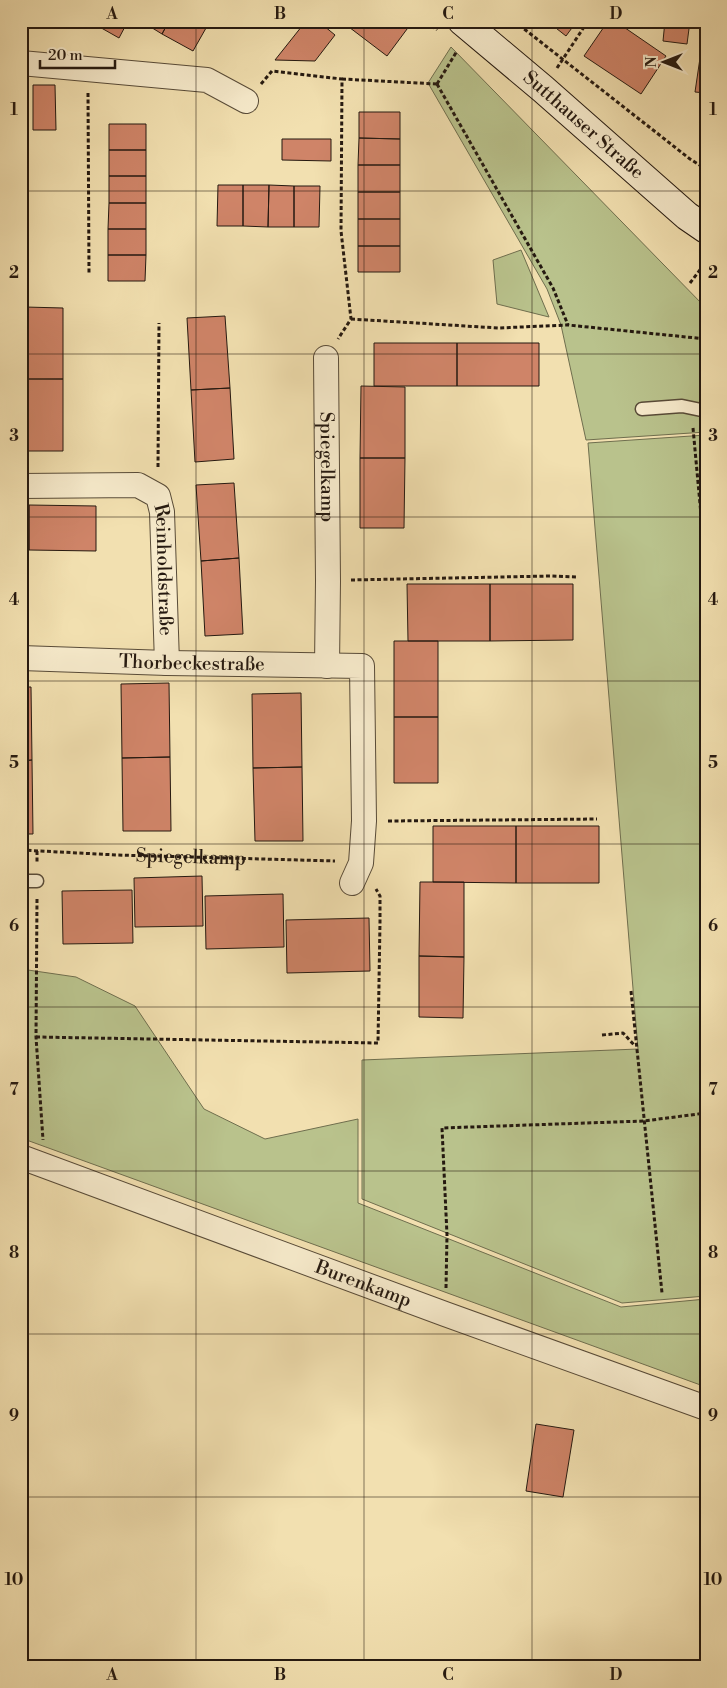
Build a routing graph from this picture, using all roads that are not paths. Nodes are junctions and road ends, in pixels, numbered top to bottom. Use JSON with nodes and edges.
{"nodes":[{"id":1,"x":467,"y":25,"type":"edge"},
{"id":2,"x":21,"y":63,"type":"edge"},
{"id":3,"x":246,"y":101,"type":"road end"},
{"id":4,"x":706,"y":229,"type":"edge"},
{"id":5,"x":326,"y":358,"type":"road end"},
{"id":6,"x":642,"y":409,"type":"dead end"},
{"id":7,"x":706,"y":411,"type":"edge"},
{"id":8,"x":21,"y":486,"type":"edge"},
{"id":9,"x":21,"y":658,"type":"edge"},
{"id":10,"x":168,"y":663,"type":"junction"},
{"id":11,"x":327,"y":666,"type":"junction"},
{"id":12,"x":356,"y":873,"type":"road end"},
{"id":13,"x":21,"y":881,"type":"edge"},
{"id":14,"x":37,"y":881,"type":"road end"},
{"id":15,"x":21,"y":1157,"type":"edge"},
{"id":16,"x":706,"y":1408,"type":"edge"}],
"edges":[{"from":1,"to":4,"type":"street","name":"Sutthauser Straße"},
{"from":2,"to":3,"type":"street"},
{"from":5,"to":11,"type":"street","name":"Spiegelkamp"},
{"from":6,"to":7,"type":"lane"},
{"from":8,"to":10,"type":"street","name":"Reinholdstraße"},
{"from":9,"to":10,"type":"street","name":"Thorbeckestraße"},
{"from":10,"to":11,"type":"street","name":"Thorbeckestraße"},
{"from":11,"to":12,"type":"street","name":"Thorbeckestraße"},
{"from":13,"to":14,"type":"lane"},
{"from":15,"to":16,"type":"street","name":"Burenkamp"}]}
